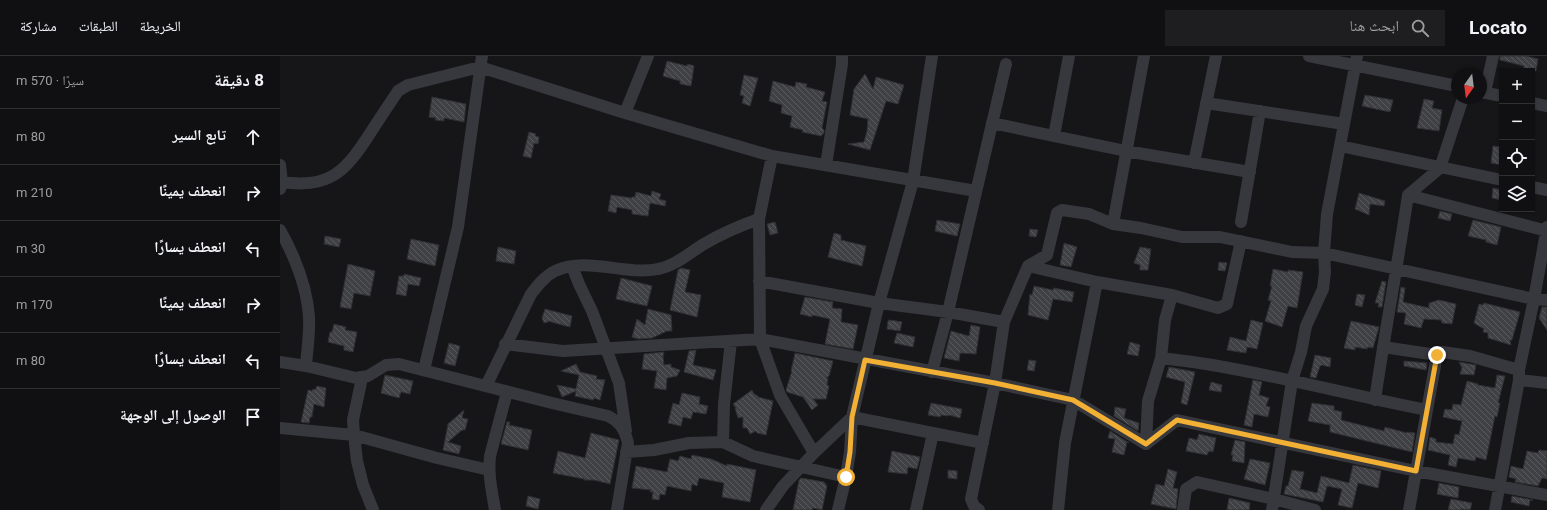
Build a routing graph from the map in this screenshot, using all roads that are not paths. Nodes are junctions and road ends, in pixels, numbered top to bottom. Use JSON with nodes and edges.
{"nodes":[{"id":1,"x":648,"y":56,"type":"edge"},
{"id":2,"x":842,"y":56,"type":"edge"},
{"id":3,"x":932,"y":56,"type":"edge"},
{"id":4,"x":1069,"y":56,"type":"edge"},
{"id":5,"x":1144,"y":56,"type":"edge"},
{"id":6,"x":1216,"y":56,"type":"edge"},
{"id":7,"x":1309,"y":56,"type":"edge"},
{"id":8,"x":1493,"y":56,"type":"edge"},
{"id":9,"x":1356,"y":60,"type":"edge"},
{"id":10,"x":481,"y":61,"type":"edge"},
{"id":11,"x":1006,"y":64,"type":"dead end"},
{"id":12,"x":1487,"y":78,"type":"edge"},
{"id":13,"x":1451,"y":84,"type":"edge"},
{"id":14,"x":1487,"y":93,"type":"edge"},
{"id":15,"x":1499,"y":95,"type":"edge"},
{"id":16,"x":1206,"y":103,"type":"junction"},
{"id":17,"x":1461,"y":104,"type":"edge"},
{"id":18,"x":1535,"y":104,"type":"edge"},
{"id":19,"x":1547,"y":106,"type":"edge"},
{"id":20,"x":1260,"y":111,"type":"junction"},
{"id":21,"x":625,"y":113,"type":"junction"},
{"id":22,"x":992,"y":123,"type":"junction"},
{"id":23,"x":1344,"y":124,"type":"junction"},
{"id":24,"x":1054,"y":136,"type":"junction"},
{"id":25,"x":1340,"y":146,"type":"junction"},
{"id":26,"x":1126,"y":151,"type":"junction"},
{"id":27,"x":772,"y":156,"type":"junction"},
{"id":28,"x":1194,"y":163,"type":"junction"},
{"id":29,"x":280,"y":165,"type":"edge"},
{"id":30,"x":826,"y":165,"type":"junction"},
{"id":31,"x":1440,"y":168,"type":"junction"},
{"id":32,"x":1250,"y":172,"type":"junction"},
{"id":33,"x":1499,"y":179,"type":"edge"},
{"id":34,"x":913,"y":181,"type":"junction"},
{"id":35,"x":281,"y":186,"type":"edge"},
{"id":36,"x":1535,"y":188,"type":"edge"},
{"id":37,"x":1547,"y":190,"type":"edge"},
{"id":38,"x":976,"y":191,"type":"junction"},
{"id":39,"x":1408,"y":195,"type":"junction"},
{"id":40,"x":759,"y":219,"type":"junction"},
{"id":41,"x":1241,"y":222,"type":"dead end"},
{"id":42,"x":1113,"y":224,"type":"junction"},
{"id":43,"x":1547,"y":229,"type":"edge"},
{"id":44,"x":280,"y":230,"type":"edge"},
{"id":45,"x":1241,"y":241,"type":"junction"},
{"id":46,"x":1324,"y":253,"type":"junction"},
{"id":47,"x":572,"y":266,"type":"junction"},
{"id":48,"x":1028,"y":266,"type":"junction"},
{"id":49,"x":1398,"y":269,"type":"junction"},
{"id":50,"x":759,"y":281,"type":"junction"},
{"id":51,"x":1097,"y":282,"type":"junction"},
{"id":52,"x":1172,"y":295,"type":"junction"},
{"id":53,"x":1534,"y":299,"type":"junction"},
{"id":54,"x":1547,"y":300,"type":"edge"},
{"id":55,"x":879,"y":303,"type":"junction"},
{"id":56,"x":948,"y":312,"type":"junction"},
{"id":57,"x":1004,"y":322,"type":"junction"},
{"id":58,"x":760,"y":339,"type":"junction"},
{"id":59,"x":731,"y":341,"type":"junction"},
{"id":60,"x":505,"y":344,"type":"junction"},
{"id":61,"x":606,"y":347,"type":"junction"},
{"id":62,"x":1383,"y":347,"type":"junction"},
{"id":63,"x":1437,"y":355,"type":"junction"},
{"id":64,"x":1161,"y":358,"type":"junction"},
{"id":65,"x":865,"y":360,"type":"junction"},
{"id":66,"x":280,"y":362,"type":"edge"},
{"id":67,"x":306,"y":366,"type":"junction"},
{"id":68,"x":424,"y":370,"type":"junction"},
{"id":69,"x":932,"y":372,"type":"junction"},
{"id":70,"x":1519,"y":375,"type":"junction"},
{"id":71,"x":362,"y":378,"type":"junction"},
{"id":72,"x":1292,"y":381,"type":"junction"},
{"id":73,"x":1547,"y":382,"type":"edge"},
{"id":74,"x":995,"y":383,"type":"junction"},
{"id":75,"x":486,"y":386,"type":"junction"},
{"id":76,"x":507,"y":392,"type":"junction"},
{"id":77,"x":1073,"y":400,"type":"junction"},
{"id":78,"x":1375,"y":400,"type":"junction"},
{"id":79,"x":1427,"y":410,"type":"junction"},
{"id":80,"x":852,"y":417,"type":"junction"},
{"id":81,"x":280,"y":428,"type":"edge"},
{"id":82,"x":933,"y":433,"type":"junction"},
{"id":83,"x":354,"y":435,"type":"junction"},
{"id":84,"x":626,"y":435,"type":"junction"},
{"id":85,"x":723,"y":442,"type":"junction"},
{"id":86,"x":1282,"y":442,"type":"junction"},
{"id":87,"x":983,"y":443,"type":"junction"},
{"id":88,"x":1146,"y":444,"type":"junction"},
{"id":89,"x":626,"y":452,"type":"junction"},
{"id":90,"x":814,"y":453,"type":"junction"},
{"id":91,"x":801,"y":466,"type":"junction"},
{"id":92,"x":489,"y":470,"type":"junction"},
{"id":93,"x":1416,"y":471,"type":"junction"},
{"id":94,"x":846,"y":477,"type":"junction"},
{"id":95,"x":1499,"y":485,"type":"junction"},
{"id":96,"x":1547,"y":495,"type":"edge"},
{"id":97,"x":1273,"y":504,"type":"edge"},
{"id":98,"x":373,"y":510,"type":"edge"},
{"id":99,"x":495,"y":510,"type":"edge"},
{"id":100,"x":617,"y":510,"type":"edge"},
{"id":101,"x":766,"y":510,"type":"edge"},
{"id":102,"x":838,"y":510,"type":"edge"},
{"id":103,"x":916,"y":510,"type":"edge"},
{"id":104,"x":979,"y":510,"type":"edge"},
{"id":105,"x":1058,"y":510,"type":"edge"},
{"id":106,"x":1183,"y":510,"type":"edge"},
{"id":107,"x":1315,"y":510,"type":"edge"},
{"id":108,"x":1409,"y":510,"type":"edge"},
{"id":109,"x":1495,"y":510,"type":"edge"}],
"edges":[{"from":1,"to":21,"type":"street"},
{"from":2,"to":30,"type":"street"},
{"from":3,"to":34,"type":"street"},
{"from":4,"to":24,"type":"street"},
{"from":5,"to":26,"type":"street"},
{"from":6,"to":16,"type":"street"},
{"from":7,"to":9,"type":"street"},
{"from":8,"to":12,"type":"street"},
{"from":9,"to":13,"type":"street"},
{"from":9,"to":23,"type":"street"},
{"from":10,"to":21,"type":"street"},
{"from":10,"to":35,"type":"street"},
{"from":10,"to":68,"type":"street"},
{"from":11,"to":22,"type":"street"},
{"from":14,"to":15,"type":"street"},
{"from":16,"to":20,"type":"street"},
{"from":16,"to":28,"type":"street"},
{"from":17,"to":31,"type":"street"},
{"from":18,"to":19,"type":"street"},
{"from":20,"to":23,"type":"street"},
{"from":20,"to":32,"type":"street"},
{"from":21,"to":27,"type":"street"},
{"from":22,"to":24,"type":"street"},
{"from":22,"to":38,"type":"street"},
{"from":23,"to":25,"type":"street"},
{"from":24,"to":26,"type":"street"},
{"from":25,"to":31,"type":"street"},
{"from":25,"to":46,"type":"street"},
{"from":26,"to":28,"type":"street"},
{"from":26,"to":42,"type":"street"},
{"from":27,"to":30,"type":"street"},
{"from":27,"to":40,"type":"street"},
{"from":28,"to":32,"type":"street"},
{"from":29,"to":35,"type":"street"},
{"from":30,"to":34,"type":"street"},
{"from":31,"to":33,"type":"street"},
{"from":31,"to":39,"type":"street"},
{"from":32,"to":41,"type":"street"},
{"from":34,"to":38,"type":"street"},
{"from":34,"to":55,"type":"street"},
{"from":36,"to":37,"type":"street"},
{"from":38,"to":56,"type":"street"},
{"from":39,"to":43,"type":"street"},
{"from":39,"to":49,"type":"street"},
{"from":40,"to":47,"type":"street"},
{"from":40,"to":50,"type":"street"},
{"from":42,"to":45,"type":"street"},
{"from":42,"to":48,"type":"street"},
{"from":43,"to":53,"type":"street"},
{"from":44,"to":67,"type":"street"},
{"from":45,"to":46,"type":"street"},
{"from":45,"to":52,"type":"street"},
{"from":46,"to":49,"type":"street"},
{"from":46,"to":72,"type":"street"},
{"from":47,"to":60,"type":"street"},
{"from":47,"to":61,"type":"street"},
{"from":48,"to":51,"type":"street"},
{"from":48,"to":57,"type":"street"},
{"from":49,"to":53,"type":"street"},
{"from":49,"to":62,"type":"street"},
{"from":50,"to":55,"type":"street"},
{"from":50,"to":58,"type":"street"},
{"from":51,"to":52,"type":"street"},
{"from":51,"to":77,"type":"street"},
{"from":52,"to":64,"type":"street"},
{"from":53,"to":54,"type":"street"},
{"from":53,"to":70,"type":"street"},
{"from":55,"to":56,"type":"street"},
{"from":55,"to":65,"type":"street"},
{"from":56,"to":57,"type":"street"},
{"from":56,"to":69,"type":"street"},
{"from":57,"to":74,"type":"street"},
{"from":58,"to":59,"type":"street"},
{"from":58,"to":65,"type":"street"},
{"from":58,"to":90,"type":"street"},
{"from":59,"to":61,"type":"street"},
{"from":59,"to":85,"type":"street"},
{"from":60,"to":61,"type":"street"},
{"from":60,"to":75,"type":"street"},
{"from":61,"to":84,"type":"street"},
{"from":62,"to":63,"type":"street"},
{"from":62,"to":78,"type":"street"},
{"from":63,"to":70,"type":"street"},
{"from":63,"to":79,"type":"street"},
{"from":64,"to":72,"type":"street"},
{"from":64,"to":88,"type":"street"},
{"from":65,"to":69,"type":"street"},
{"from":65,"to":80,"type":"street"},
{"from":66,"to":67,"type":"street"},
{"from":67,"to":71,"type":"street"},
{"from":68,"to":71,"type":"street"},
{"from":68,"to":75,"type":"street"},
{"from":69,"to":74,"type":"street"},
{"from":70,"to":73,"type":"street"},
{"from":70,"to":95,"type":"street"},
{"from":71,"to":83,"type":"street"},
{"from":72,"to":78,"type":"street"},
{"from":72,"to":86,"type":"street"},
{"from":74,"to":77,"type":"street"},
{"from":74,"to":87,"type":"street"},
{"from":75,"to":76,"type":"street"},
{"from":76,"to":84,"type":"street"},
{"from":76,"to":92,"type":"street"},
{"from":77,"to":88,"type":"street"},
{"from":77,"to":105,"type":"street"},
{"from":78,"to":79,"type":"street"},
{"from":79,"to":93,"type":"street"},
{"from":80,"to":82,"type":"street"},
{"from":80,"to":90,"type":"street"},
{"from":80,"to":94,"type":"street"},
{"from":81,"to":83,"type":"street"},
{"from":82,"to":87,"type":"street"},
{"from":82,"to":103,"type":"street"},
{"from":83,"to":92,"type":"street"},
{"from":83,"to":98,"type":"street"},
{"from":84,"to":89,"type":"street"},
{"from":85,"to":89,"type":"street"},
{"from":85,"to":91,"type":"street"},
{"from":86,"to":88,"type":"street"},
{"from":86,"to":93,"type":"street"},
{"from":86,"to":97,"type":"street"},
{"from":87,"to":104,"type":"street"},
{"from":89,"to":100,"type":"street"},
{"from":90,"to":91,"type":"street"},
{"from":91,"to":94,"type":"street"},
{"from":91,"to":101,"type":"street"},
{"from":92,"to":99,"type":"street"},
{"from":93,"to":95,"type":"street"},
{"from":93,"to":108,"type":"street"},
{"from":94,"to":102,"type":"street"},
{"from":95,"to":96,"type":"street"},
{"from":95,"to":109,"type":"street"},
{"from":97,"to":106,"type":"street"},
{"from":97,"to":107,"type":"street"}]}
